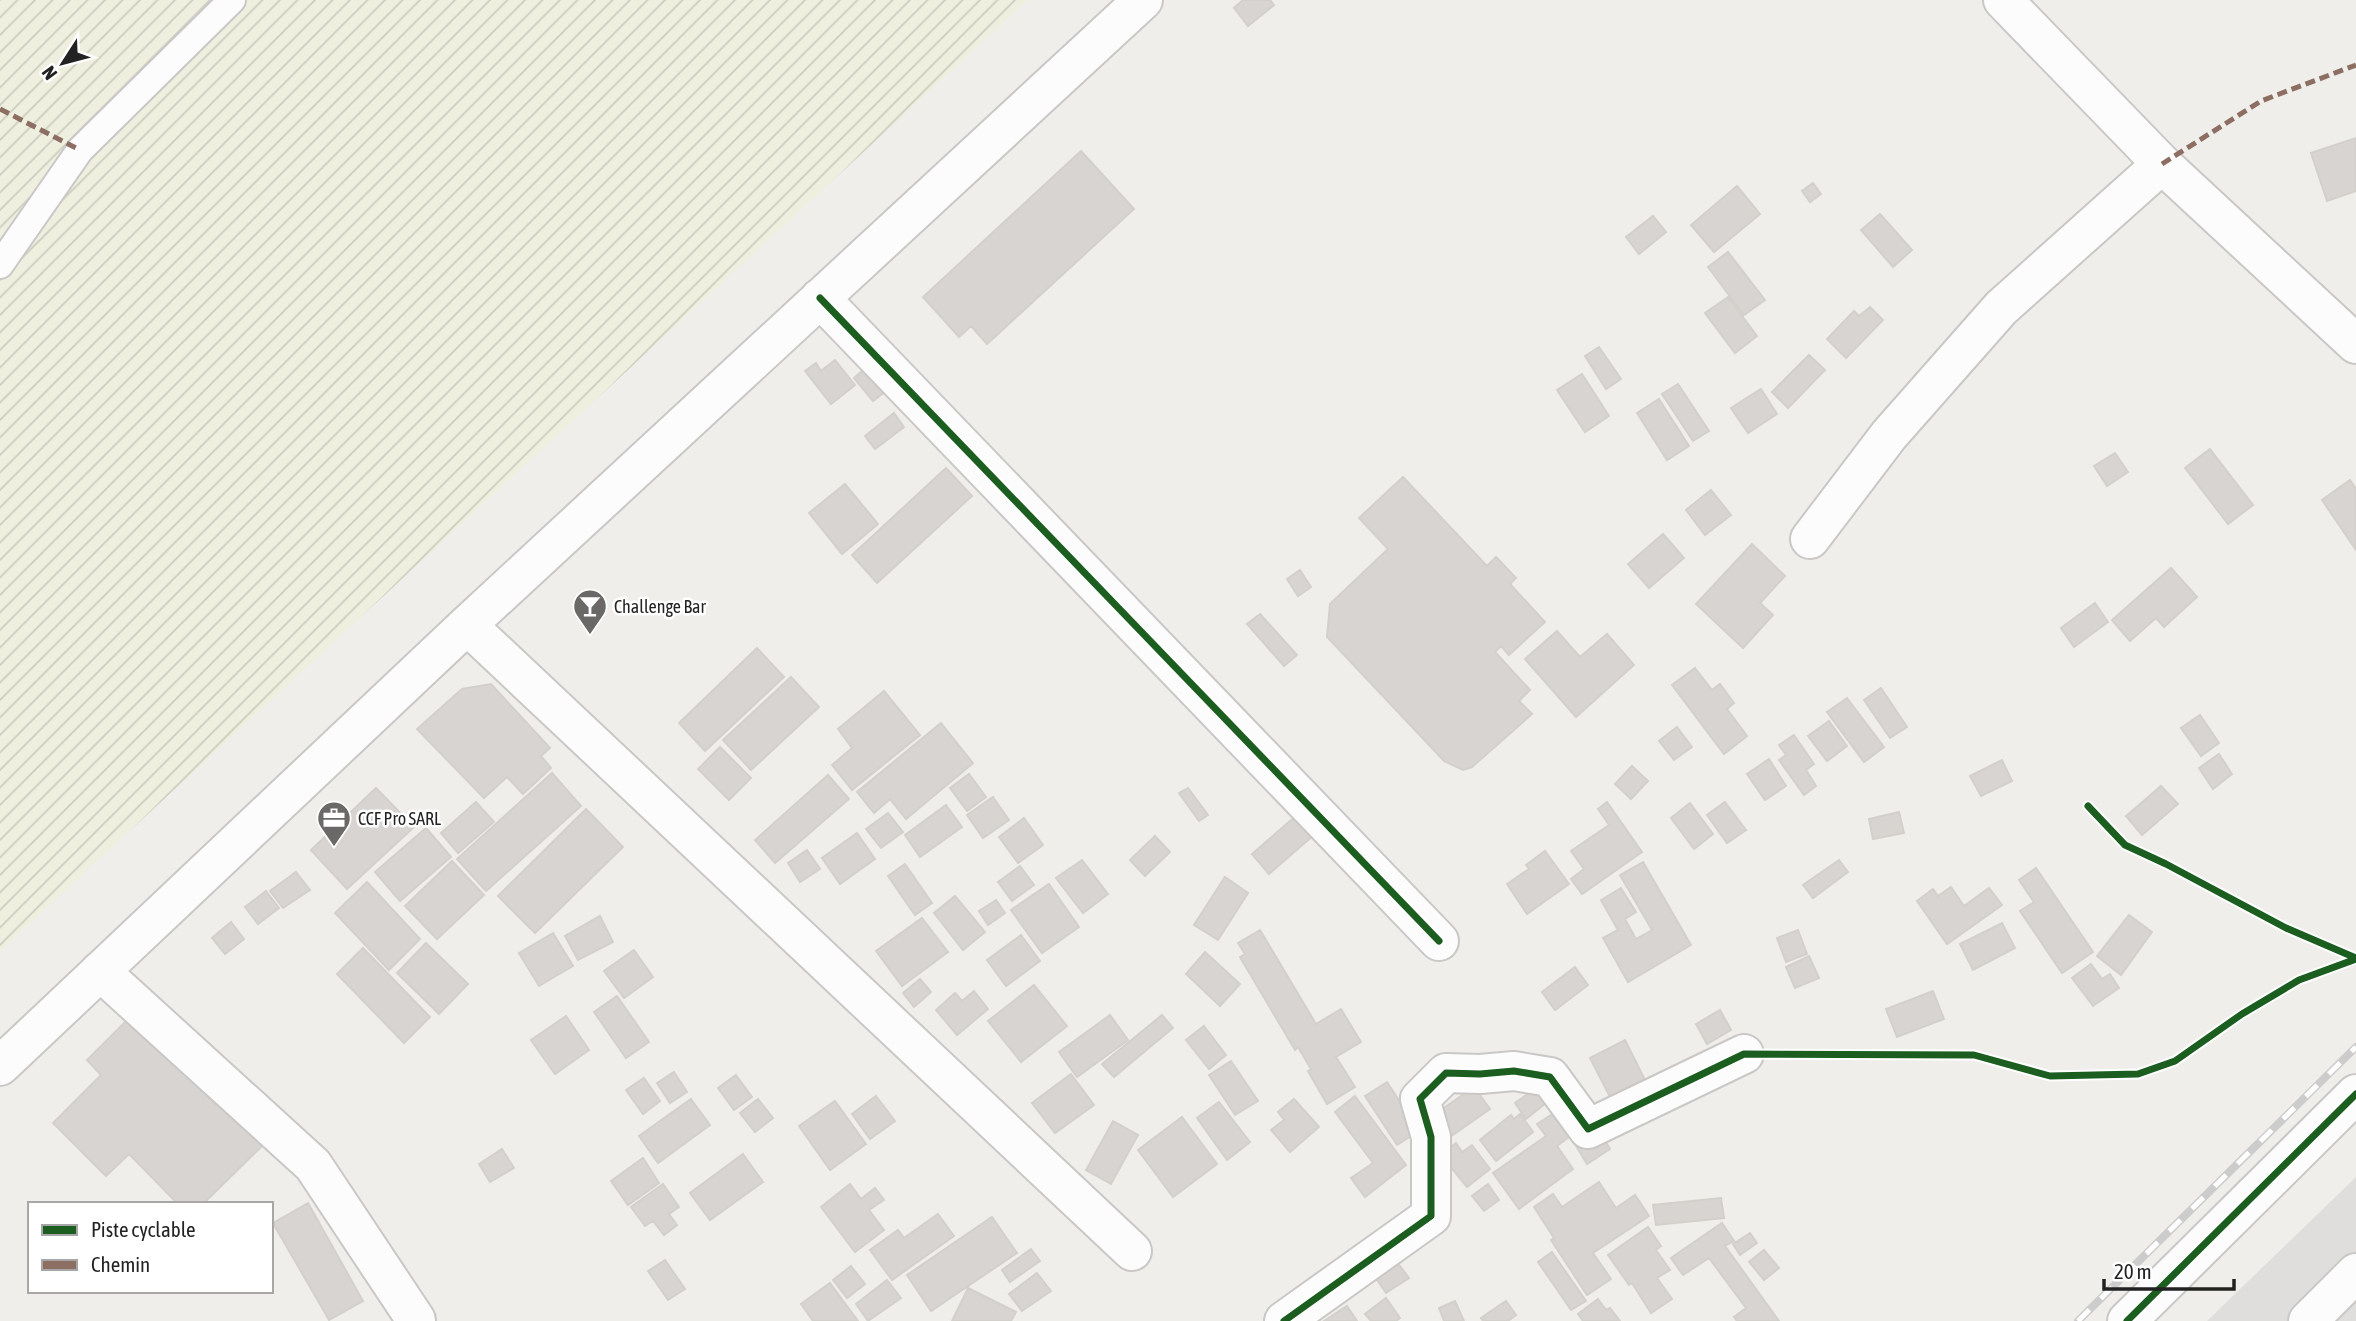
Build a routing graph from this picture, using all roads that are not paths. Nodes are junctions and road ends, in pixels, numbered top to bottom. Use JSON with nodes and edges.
{"nodes":[{"id":1,"x":232,"y":0,"type":"edge"},
{"id":2,"x":1143,"y":0,"type":"edge"},
{"id":3,"x":2003,"y":0,"type":"edge"},
{"id":4,"x":2162,"y":164,"type":"junction"},
{"id":5,"x":0,"y":265,"type":"edge"},
{"id":6,"x":820,"y":298,"type":"junction"},
{"id":7,"x":2356,"y":344,"type":"edge"},
{"id":8,"x":1810,"y":539,"type":"dead end"},
{"id":9,"x":467,"y":625,"type":"junction"},
{"id":10,"x":1440,"y":941,"type":"dead end"},
{"id":11,"x":100,"y":971,"type":"junction"},
{"id":12,"x":1744,"y":1054,"type":"dead end"},
{"id":13,"x":0,"y":1066,"type":"edge"},
{"id":14,"x":2356,"y":1094,"type":"edge"},
{"id":15,"x":1132,"y":1251,"type":"dead end"},
{"id":16,"x":2356,"y":1273,"type":"edge"},
{"id":17,"x":415,"y":1321,"type":"edge"},
{"id":18,"x":1284,"y":1321,"type":"edge"},
{"id":19,"x":2127,"y":1321,"type":"edge"},
{"id":20,"x":2308,"y":1321,"type":"edge"}],
"edges":[{"from":1,"to":5,"type":"lane"},
{"from":2,"to":6,"type":"street"},
{"from":3,"to":4,"type":"street"},
{"from":4,"to":7,"type":"street"},
{"from":4,"to":8,"type":"street"},
{"from":6,"to":9,"type":"street"},
{"from":6,"to":10,"type":"street"},
{"from":9,"to":11,"type":"street"},
{"from":9,"to":15,"type":"street"},
{"from":11,"to":13,"type":"street"},
{"from":11,"to":17,"type":"street"},
{"from":12,"to":18,"type":"street"},
{"from":14,"to":19,"type":"street"},
{"from":16,"to":20,"type":"street"}]}
